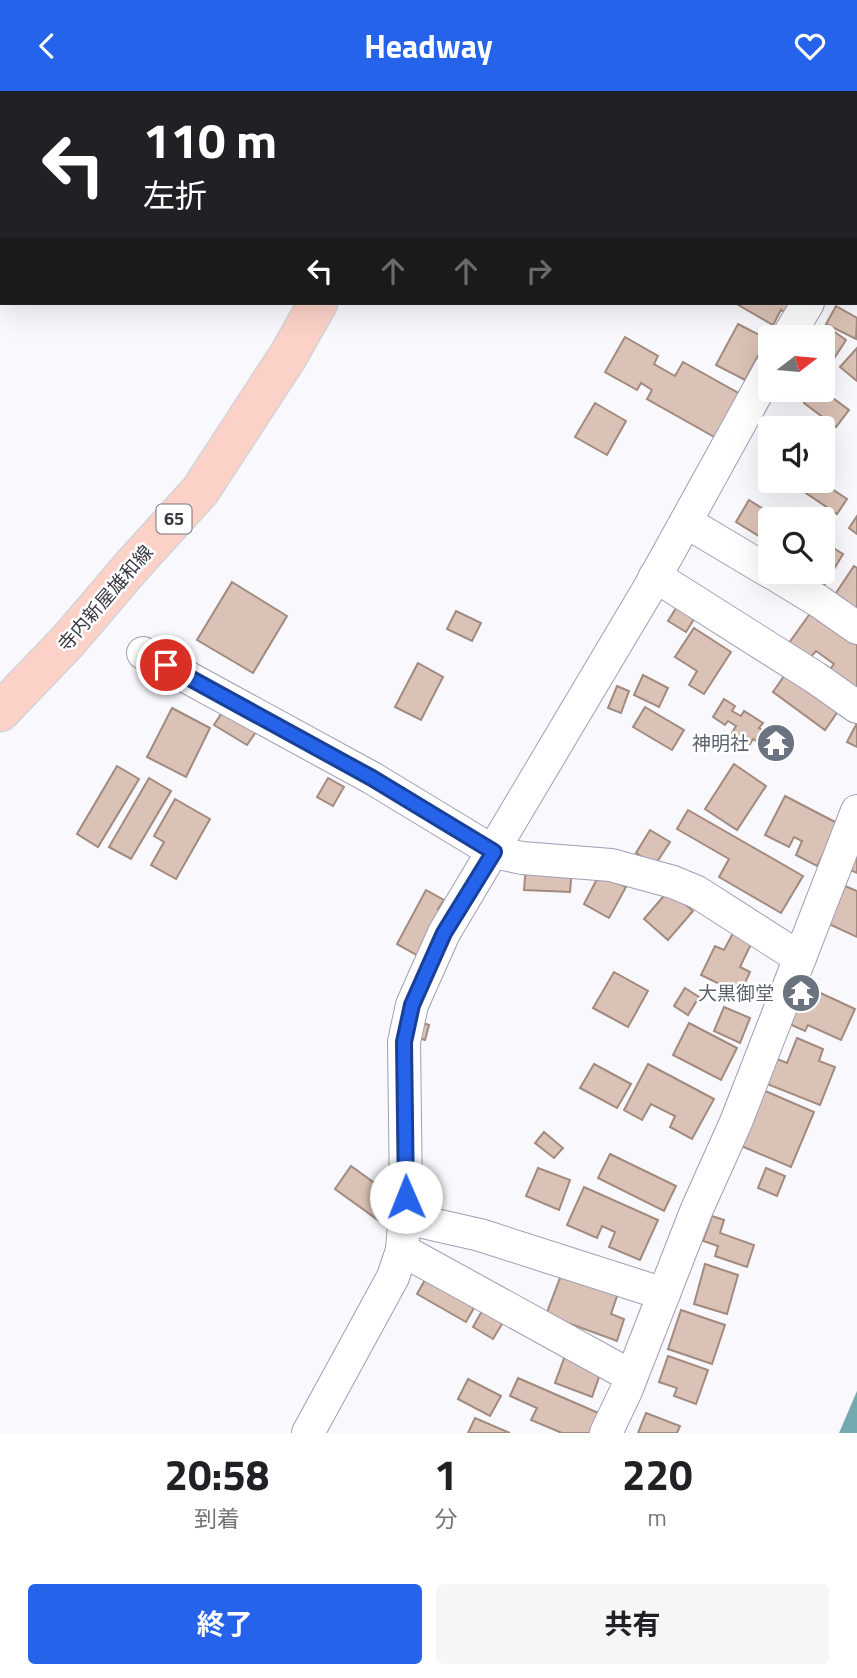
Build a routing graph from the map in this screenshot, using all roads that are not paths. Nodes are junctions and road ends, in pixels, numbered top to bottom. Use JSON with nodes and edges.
{"nodes":[{"id":1,"x":317,"y":305,"type":"edge"},
{"id":2,"x":807,"y":305,"type":"edge"},
{"id":3,"x":795,"y":325,"type":"edge"},
{"id":4,"x":758,"y":391,"type":"edge"},
{"id":5,"x":686,"y":522,"type":"junction"},
{"id":6,"x":758,"y":565,"type":"edge"},
{"id":7,"x":655,"y":576,"type":"junction"},
{"id":8,"x":790,"y":584,"type":"edge"},
{"id":9,"x":857,"y":628,"type":"edge"},
{"id":10,"x":143,"y":653,"type":"dead end"},
{"id":11,"x":857,"y":707,"type":"edge"},
{"id":12,"x":0,"y":712,"type":"edge"},
{"id":13,"x":857,"y":811,"type":"edge"},
{"id":14,"x":494,"y":852,"type":"junction"},
{"id":15,"x":800,"y":958,"type":"junction"},
{"id":16,"x":405,"y":1218,"type":"junction"},
{"id":17,"x":402,"y":1250,"type":"junction"},
{"id":18,"x":664,"y":1294,"type":"junction"},
{"id":19,"x":631,"y":1376,"type":"junction"},
{"id":20,"x":308,"y":1433,"type":"edge"},
{"id":21,"x":606,"y":1433,"type":"edge"}],
"edges":[{"from":1,"to":12,"type":"main road","name":"寺内新屋雄和線","number":"65"},
{"from":2,"to":3,"type":"street"},
{"from":4,"to":5,"type":"street"},
{"from":5,"to":6,"type":"street"},
{"from":5,"to":7,"type":"street"},
{"from":7,"to":11,"type":"street"},
{"from":7,"to":14,"type":"street"},
{"from":8,"to":9,"type":"street"},
{"from":10,"to":14,"type":"street"},
{"from":13,"to":15,"type":"street"},
{"from":14,"to":15,"type":"street"},
{"from":14,"to":16,"type":"street"},
{"from":15,"to":18,"type":"street"},
{"from":16,"to":17,"type":"street"},
{"from":16,"to":18,"type":"street"},
{"from":17,"to":19,"type":"street"},
{"from":17,"to":20,"type":"street"},
{"from":18,"to":19,"type":"street"},
{"from":19,"to":21,"type":"street"}]}
